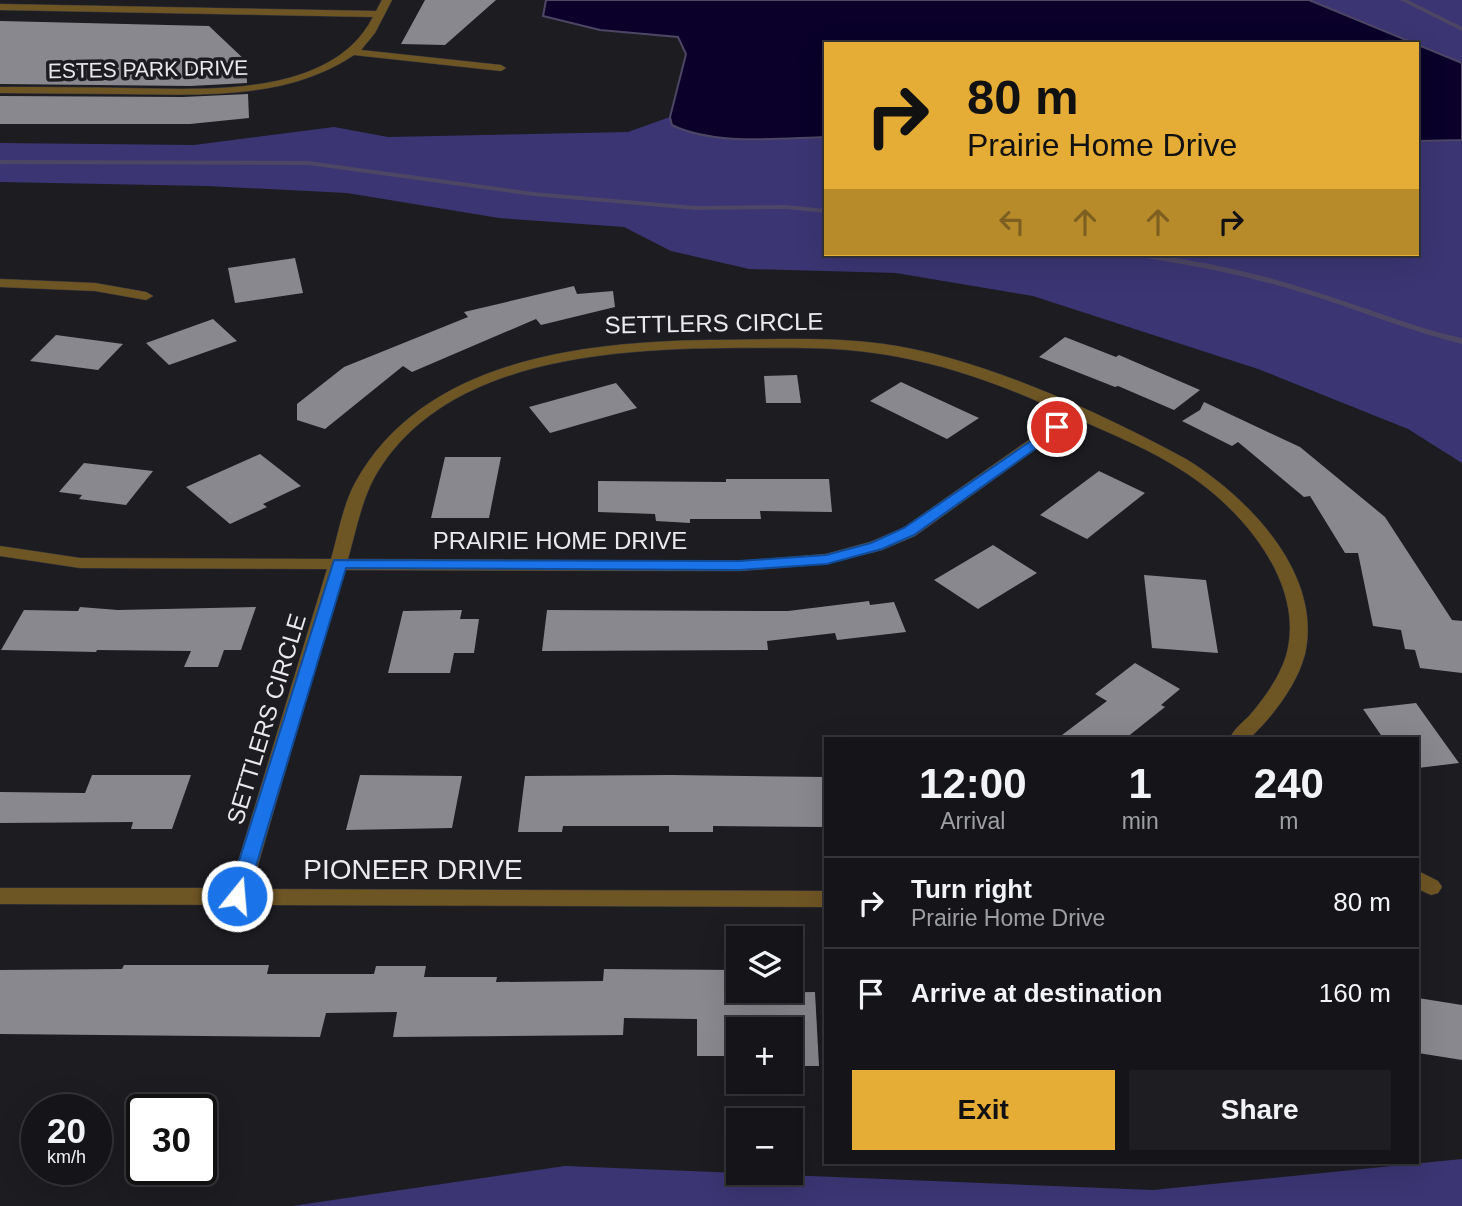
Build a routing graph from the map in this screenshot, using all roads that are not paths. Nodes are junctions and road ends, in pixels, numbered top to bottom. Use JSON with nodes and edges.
{"nodes":[{"id":1,"x":387,"y":0,"type":"edge"},
{"id":2,"x":0,"y":7,"type":"edge"},
{"id":3,"x":379,"y":14,"type":"junction"},
{"id":4,"x":353,"y":52,"type":"junction"},
{"id":5,"x":501,"y":68,"type":"dead end"},
{"id":6,"x":0,"y":90,"type":"edge"},
{"id":7,"x":0,"y":283,"type":"edge"},
{"id":8,"x":146,"y":296,"type":"dead end"},
{"id":9,"x":1077,"y":413,"type":"junction"},
{"id":10,"x":0,"y":551,"type":"edge"},
{"id":11,"x":340,"y":563,"type":"junction"},
{"id":12,"x":1240,"y":737,"type":"edge"},
{"id":13,"x":0,"y":896,"type":"edge"},
{"id":14,"x":237,"y":896,"type":"junction"},
{"id":15,"x":824,"y":899,"type":"edge"}],
"edges":[{"from":1,"to":3,"type":"street"},
{"from":2,"to":3,"type":"street"},
{"from":3,"to":4,"type":"street"},
{"from":4,"to":5,"type":"street"},
{"from":4,"to":6,"type":"street","name":"ESTES PARK DRIVE"},
{"from":7,"to":8,"type":"street"},
{"from":9,"to":11,"type":"street","name":"PRAIRIE HOME DRIVE"},
{"from":9,"to":11,"type":"street","name":"SETTLERS CIRCLE"},
{"from":9,"to":12,"type":"street","name":"SETTLERS CIRCLE"},
{"from":10,"to":11,"type":"street","name":"PRAIRIE HOME DRIVE"},
{"from":11,"to":14,"type":"street","name":"SETTLERS CIRCLE"},
{"from":13,"to":14,"type":"street","name":"PIONEER DRIVE"},
{"from":14,"to":15,"type":"street","name":"PIONEER DRIVE"}]}
